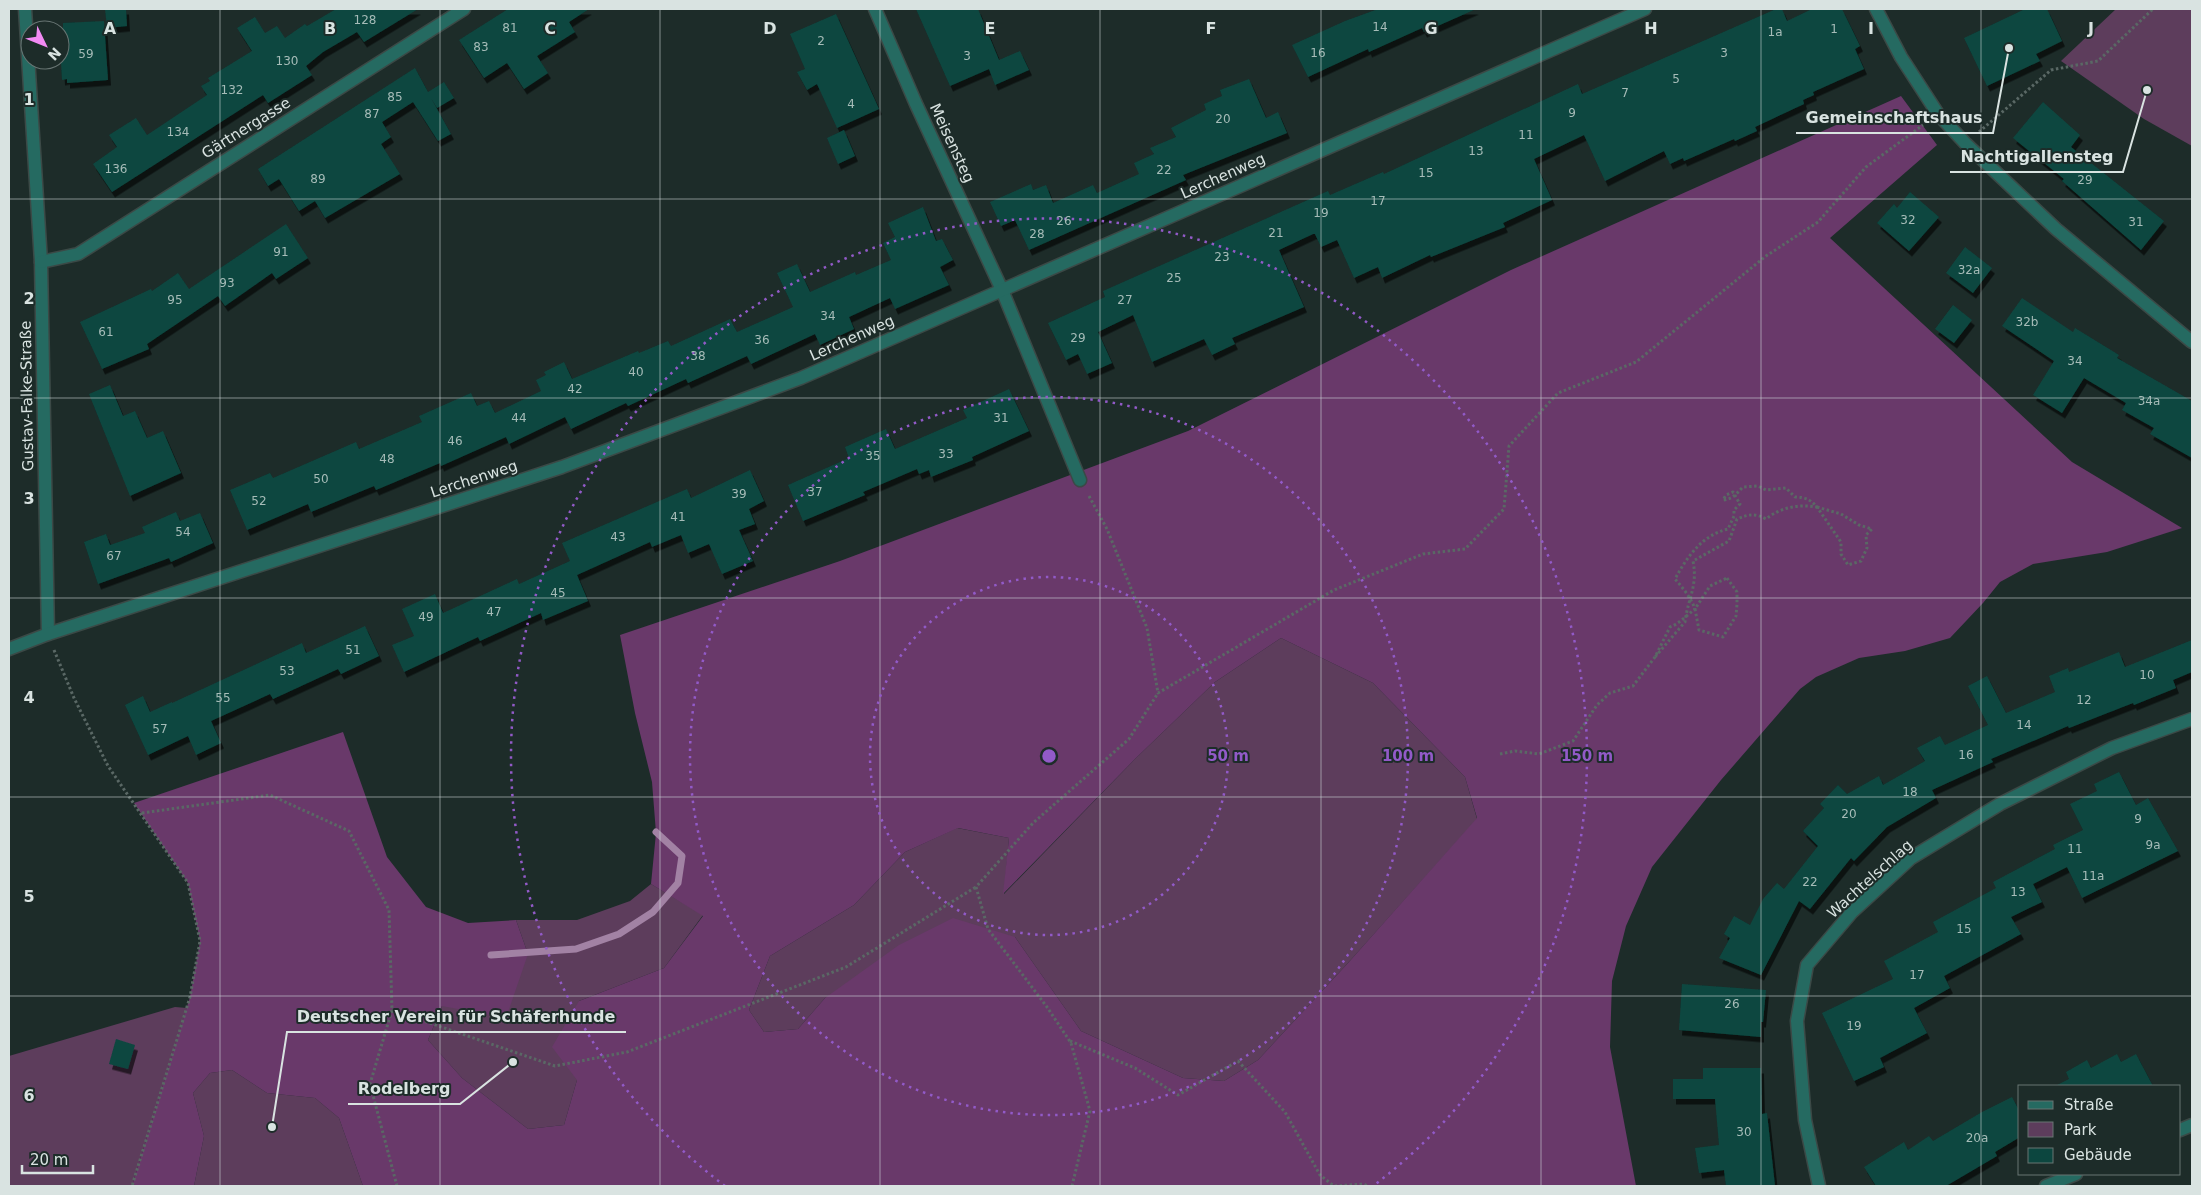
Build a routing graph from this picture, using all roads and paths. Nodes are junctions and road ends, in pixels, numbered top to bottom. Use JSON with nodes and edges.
{"nodes":[{"id":1,"x":25,"y":9,"type":"edge"},
{"id":2,"x":464,"y":9,"type":"edge"},
{"id":3,"x":875,"y":9,"type":"edge"},
{"id":4,"x":1645,"y":9,"type":"edge"},
{"id":5,"x":1876,"y":9,"type":"edge"},
{"id":6,"x":2152,"y":9,"type":"edge"},
{"id":7,"x":1938,"y":114,"type":"junction"},
{"id":8,"x":1966,"y":144,"type":"junction"},
{"id":9,"x":41,"y":262,"type":"junction"},
{"id":10,"x":1002,"y":290,"type":"junction"},
{"id":11,"x":2192,"y":342,"type":"edge"},
{"id":12,"x":1080,"y":480,"type":"joint"},
{"id":13,"x":1817,"y":507,"type":"junction"},
{"id":14,"x":1690,"y":599,"type":"junction"},
{"id":15,"x":1695,"y":609,"type":"junction"},
{"id":16,"x":1686,"y":616,"type":"junction"},
{"id":17,"x":48,"y":634,"type":"junction"},
{"id":18,"x":9,"y":649,"type":"edge"},
{"id":19,"x":1655,"y":657,"type":"junction"},
{"id":20,"x":1158,"y":692,"type":"junction"},
{"id":21,"x":2192,"y":719,"type":"edge"},
{"id":22,"x":1500,"y":754,"type":"dead end"},
{"id":23,"x":142,"y":813,"type":"junction"},
{"id":24,"x":976,"y":886,"type":"junction"},
{"id":25,"x":392,"y":1010,"type":"junction"},
{"id":26,"x":1067,"y":1040,"type":"junction"},
{"id":27,"x":2074,"y":1175,"type":"edge"},
{"id":28,"x":132,"y":1186,"type":"edge"},
{"id":29,"x":397,"y":1186,"type":"edge"},
{"id":30,"x":1072,"y":1186,"type":"edge"},
{"id":31,"x":1367,"y":1186,"type":"edge"},
{"id":32,"x":1818,"y":1186,"type":"edge"},
{"id":33,"x":2046,"y":1186,"type":"edge"}],
"edges":[{"from":1,"to":9,"type":"street","name":"Gustav-Falke-Straße"},
{"from":2,"to":9,"type":"street","name":"Gärtnergasse"},
{"from":3,"to":10,"type":"street","name":"Meisensteg"},
{"from":4,"to":10,"type":"street","name":"Lerchenweg"},
{"from":5,"to":7,"type":"street"},
{"from":6,"to":8,"type":"path"},
{"from":7,"to":8,"type":"street"},
{"from":7,"to":20,"type":"path"},
{"from":8,"to":11,"type":"street"},
{"from":9,"to":17,"type":"street","name":"Gustav-Falke-Straße"},
{"from":10,"to":12,"type":"street","name":"Meisensteg"},
{"from":10,"to":17,"type":"street","name":"Lerchenweg"},
{"from":12,"to":20,"type":"path"},
{"from":13,"to":13,"type":"path"},
{"from":13,"to":14,"type":"path"},
{"from":13,"to":14,"type":"path"},
{"from":14,"to":15,"type":"path"},
{"from":14,"to":16,"type":"path"},
{"from":15,"to":15,"type":"path"},
{"from":15,"to":16,"type":"path"},
{"from":16,"to":19,"type":"path"},
{"from":16,"to":19,"type":"path"},
{"from":17,"to":18,"type":"street","name":"Lerchenweg"},
{"from":17,"to":23,"type":"path"},
{"from":19,"to":22,"type":"path"},
{"from":20,"to":24,"type":"path"},
{"from":21,"to":32,"type":"street","name":"Wachtelschlag"},
{"from":23,"to":25,"type":"path"},
{"from":23,"to":28,"type":"path"},
{"from":24,"to":25,"type":"path"},
{"from":24,"to":26,"type":"path"},
{"from":25,"to":29,"type":"path"},
{"from":26,"to":30,"type":"path"},
{"from":26,"to":31,"type":"path"},
{"from":27,"to":33,"type":"street"}]}
